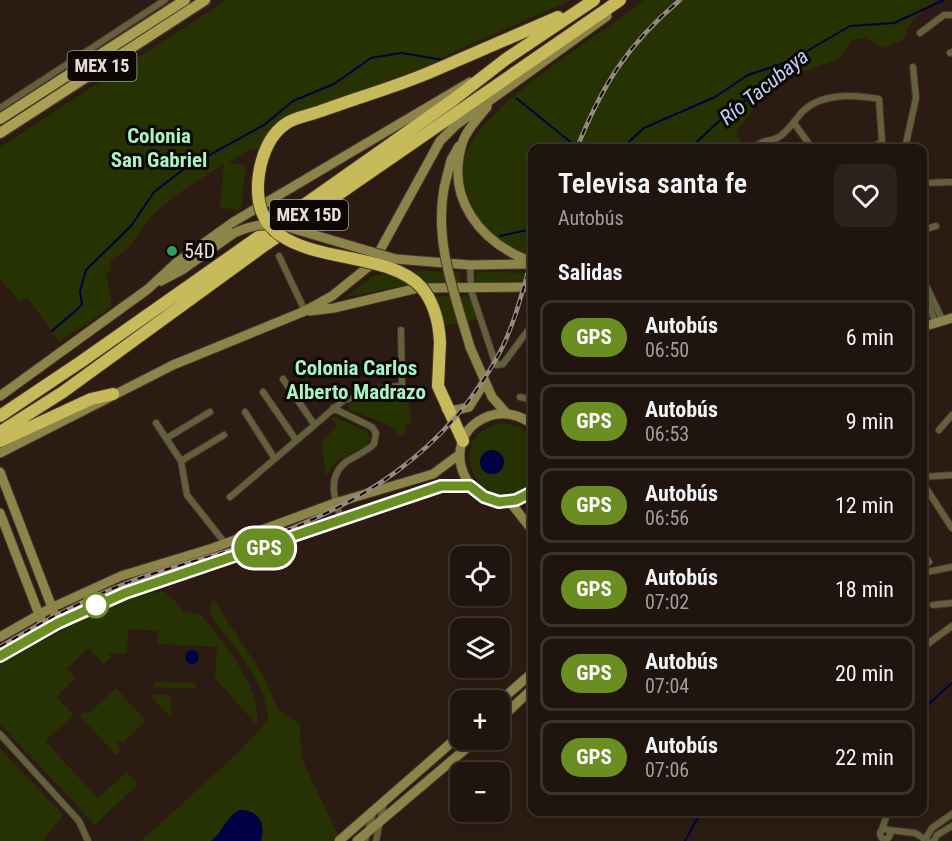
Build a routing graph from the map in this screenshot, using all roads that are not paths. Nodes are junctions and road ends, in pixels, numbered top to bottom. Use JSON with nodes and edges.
{"nodes":[{"id":1,"x":165,"y":0,"type":"edge"},
{"id":2,"x":185,"y":0,"type":"edge"},
{"id":3,"x":205,"y":0,"type":"edge"},
{"id":4,"x":620,"y":0,"type":"edge"},
{"id":5,"x":590,"y":2,"type":"edge"},
{"id":6,"x":952,"y":15,"type":"edge"},
{"id":7,"x":920,"y":33,"type":"dead end"},
{"id":8,"x":913,"y":67,"type":"dead end"},
{"id":9,"x":483,"y":76,"type":"junction"},
{"id":10,"x":492,"y":100,"type":"junction"},
{"id":11,"x":0,"y":108,"type":"edge"},
{"id":12,"x":0,"y":119,"type":"edge"},
{"id":13,"x":794,"y":123,"type":"junction"},
{"id":14,"x":0,"y":133,"type":"edge"},
{"id":15,"x":464,"y":138,"type":"junction"},
{"id":16,"x":758,"y":144,"type":"edge"},
{"id":17,"x":809,"y":144,"type":"edge"},
{"id":18,"x":878,"y":144,"type":"edge"},
{"id":19,"x":906,"y":144,"type":"edge"},
{"id":20,"x":952,"y":182,"type":"edge"},
{"id":21,"x":927,"y":183,"type":"edge"},
{"id":22,"x":936,"y":226,"type":"dead end"},
{"id":23,"x":927,"y":229,"type":"edge"},
{"id":24,"x":279,"y":256,"type":"dead end"},
{"id":25,"x":528,"y":261,"type":"edge"},
{"id":26,"x":528,"y":263,"type":"edge"},
{"id":27,"x":470,"y":265,"type":"junction"},
{"id":28,"x":528,"y":287,"type":"edge"},
{"id":29,"x":927,"y":287,"type":"edge"},
{"id":30,"x":148,"y":289,"type":"junction"},
{"id":31,"x":471,"y":290,"type":"junction"},
{"id":32,"x":927,"y":296,"type":"edge"},
{"id":33,"x":305,"y":311,"type":"junction"},
{"id":34,"x":944,"y":321,"type":"edge"},
{"id":35,"x":927,"y":326,"type":"edge"},
{"id":36,"x":401,"y":330,"type":"dead end"},
{"id":37,"x":528,"y":331,"type":"edge"},
{"id":38,"x":283,"y":379,"type":"dead end"},
{"id":39,"x":484,"y":383,"type":"junction"},
{"id":40,"x":263,"y":392,"type":"dead end"},
{"id":41,"x":113,"y":394,"type":"junction"},
{"id":42,"x":0,"y":396,"type":"edge"},
{"id":43,"x":520,"y":397,"type":"dead end"},
{"id":44,"x":528,"y":399,"type":"edge"},
{"id":45,"x":333,"y":408,"type":"junction"},
{"id":46,"x":446,"y":409,"type":"junction"},
{"id":47,"x":210,"y":412,"type":"dead end"},
{"id":48,"x":245,"y":412,"type":"dead end"},
{"id":49,"x":507,"y":414,"type":"junction"},
{"id":50,"x":952,"y":415,"type":"edge"},
{"id":51,"x":0,"y":416,"type":"edge"},
{"id":52,"x":528,"y":421,"type":"edge"},
{"id":53,"x":156,"y":423,"type":"dead end"},
{"id":54,"x":314,"y":424,"type":"junction"},
{"id":55,"x":939,"y":430,"type":"dead end"},
{"id":56,"x":0,"y":432,"type":"edge"},
{"id":57,"x":224,"y":435,"type":"dead end"},
{"id":58,"x":167,"y":438,"type":"junction"},
{"id":59,"x":296,"y":440,"type":"junction"},
{"id":60,"x":0,"y":441,"type":"edge"},
{"id":61,"x":463,"y":441,"type":"junction"},
{"id":62,"x":0,"y":453,"type":"edge"},
{"id":63,"x":460,"y":454,"type":"junction"},
{"id":64,"x":274,"y":459,"type":"junction"},
{"id":65,"x":181,"y":461,"type":"junction"},
{"id":66,"x":0,"y":472,"type":"edge"},
{"id":67,"x":952,"y":475,"type":"edge"},
{"id":68,"x":927,"y":477,"type":"edge"},
{"id":69,"x":470,"y":486,"type":"junction"},
{"id":70,"x":927,"y":490,"type":"edge"},
{"id":71,"x":528,"y":494,"type":"edge"},
{"id":72,"x":230,"y":497,"type":"dead end"},
{"id":73,"x":510,"y":502,"type":"junction"},
{"id":74,"x":335,"y":503,"type":"junction"},
{"id":75,"x":0,"y":513,"type":"edge"},
{"id":76,"x":342,"y":521,"type":"junction"},
{"id":77,"x":528,"y":525,"type":"edge"},
{"id":78,"x":952,"y":528,"type":"edge"},
{"id":79,"x":225,"y":543,"type":"junction"},
{"id":80,"x":927,"y":559,"type":"edge"},
{"id":81,"x":929,"y":562,"type":"dead end"},
{"id":82,"x":952,"y":567,"type":"edge"},
{"id":83,"x":927,"y":572,"type":"edge"},
{"id":84,"x":952,"y":603,"type":"edge"},
{"id":85,"x":933,"y":605,"type":"dead end"},
{"id":86,"x":51,"y":608,"type":"junction"},
{"id":87,"x":39,"y":614,"type":"junction"},
{"id":88,"x":58,"y":623,"type":"junction"},
{"id":89,"x":952,"y":626,"type":"edge"},
{"id":90,"x":45,"y":630,"type":"junction"},
{"id":91,"x":0,"y":637,"type":"edge"},
{"id":92,"x":927,"y":644,"type":"edge"},
{"id":93,"x":0,"y":656,"type":"edge"},
{"id":94,"x":528,"y":676,"type":"edge"},
{"id":95,"x":510,"y":692,"type":"edge"},
{"id":96,"x":528,"y":693,"type":"edge"},
{"id":97,"x":510,"y":709,"type":"edge"},
{"id":98,"x":0,"y":734,"type":"edge"},
{"id":99,"x":450,"y":744,"type":"edge"},
{"id":100,"x":464,"y":750,"type":"edge"},
{"id":101,"x":384,"y":802,"type":"junction"},
{"id":102,"x":374,"y":810,"type":"junction"},
{"id":103,"x":952,"y":814,"type":"edge"},
{"id":104,"x":887,"y":816,"type":"edge"},
{"id":105,"x":381,"y":822,"type":"junction"},
{"id":106,"x":952,"y":826,"type":"edge"},
{"id":107,"x":884,"y":832,"type":"junction"},
{"id":108,"x":367,"y":837,"type":"edge"},
{"id":109,"x":926,"y":840,"type":"edge"},
{"id":110,"x":88,"y":841,"type":"edge"},
{"id":111,"x":339,"y":841,"type":"edge"},
{"id":112,"x":357,"y":841,"type":"edge"},
{"id":113,"x":376,"y":841,"type":"edge"},
{"id":114,"x":874,"y":841,"type":"edge"},
{"id":115,"x":934,"y":841,"type":"edge"}],
"edges":[{"from":1,"to":11,"type":"street"},
{"from":2,"to":12,"type":"main road","number":"MEX 15"},
{"from":3,"to":14,"type":"main road","number":"MEX 15"},
{"from":4,"to":10,"type":"main road"},
{"from":4,"to":56,"type":"highway","number":"MEX 15D"},
{"from":5,"to":9,"type":"highway","number":"MEX 15D"},
{"from":5,"to":46,"type":"highway","bridge":true},
{"from":6,"to":7,"type":"street"},
{"from":8,"to":19,"type":"street"},
{"from":9,"to":30,"type":"main road"},
{"from":9,"to":51,"type":"highway","number":"MEX 15D"},
{"from":10,"to":15,"type":"main road"},
{"from":10,"to":33,"type":"main road"},
{"from":13,"to":16,"type":"street"},
{"from":13,"to":17,"type":"street"},
{"from":13,"to":18,"type":"street"},
{"from":15,"to":25,"type":"main road"},
{"from":15,"to":39,"type":"main road","bridge":true},
{"from":20,"to":21,"type":"street"},
{"from":22,"to":23,"type":"street"},
{"from":24,"to":33,"type":"street"},
{"from":26,"to":27,"type":"main road"},
{"from":27,"to":30,"type":"main road","bridge":true},
{"from":27,"to":31,"type":"street"},
{"from":28,"to":31,"type":"main road"},
{"from":29,"to":34,"type":"street"},
{"from":30,"to":42,"type":"main road"},
{"from":31,"to":33,"type":"main road"},
{"from":31,"to":37,"type":"street"},
{"from":32,"to":34,"type":"street"},
{"from":33,"to":41,"type":"main road"},
{"from":34,"to":35,"type":"main road"},
{"from":36,"to":45,"type":"street"},
{"from":38,"to":54,"type":"street"},
{"from":39,"to":46,"type":"main road"},
{"from":39,"to":49,"type":"main road"},
{"from":40,"to":59,"type":"street"},
{"from":41,"to":60,"type":"highway"},
{"from":41,"to":62,"type":"main road"},
{"from":43,"to":44,"type":"street"},
{"from":45,"to":54,"type":"street"},
{"from":45,"to":74,"type":"street"},
{"from":46,"to":61,"type":"highway"},
{"from":47,"to":58,"type":"street"},
{"from":48,"to":64,"type":"street"},
{"from":49,"to":52,"type":"main road"},
{"from":49,"to":61,"type":"main road"},
{"from":50,"to":55,"type":"street"},
{"from":53,"to":58,"type":"street"},
{"from":54,"to":59,"type":"street"},
{"from":57,"to":65,"type":"street"},
{"from":58,"to":65,"type":"street"},
{"from":59,"to":64,"type":"street"},
{"from":61,"to":63,"type":"main road"},
{"from":63,"to":69,"type":"main road"},
{"from":63,"to":74,"type":"main road"},
{"from":64,"to":72,"type":"street"},
{"from":65,"to":79,"type":"street"},
{"from":66,"to":86,"type":"main road"},
{"from":67,"to":68,"type":"street"},
{"from":69,"to":73,"type":"main road"},
{"from":69,"to":76,"type":"main road"},
{"from":70,"to":78,"type":"street"},
{"from":71,"to":73,"type":"main road"},
{"from":73,"to":77,"type":"main road"},
{"from":74,"to":76,"type":"street"},
{"from":74,"to":79,"type":"main road"},
{"from":75,"to":87,"type":"main road"},
{"from":76,"to":88,"type":"main road"},
{"from":79,"to":86,"type":"main road"},
{"from":80,"to":81,"type":"street"},
{"from":82,"to":83,"type":"street"},
{"from":84,"to":85,"type":"street"},
{"from":86,"to":87,"type":"main road"},
{"from":86,"to":88,"type":"main road"},
{"from":87,"to":90,"type":"main road"},
{"from":87,"to":91,"type":"main road"},
{"from":88,"to":90,"type":"main road"},
{"from":89,"to":92,"type":"street"},
{"from":90,"to":93,"type":"main road"},
{"from":94,"to":95,"type":"main road"},
{"from":96,"to":97,"type":"main road"},
{"from":98,"to":110,"type":"street"},
{"from":99,"to":101,"type":"main road"},
{"from":100,"to":105,"type":"main road"},
{"from":101,"to":102,"type":"main road"},
{"from":101,"to":105,"type":"street"},
{"from":102,"to":108,"type":"street"},
{"from":102,"to":111,"type":"main road"},
{"from":103,"to":109,"type":"street"},
{"from":104,"to":107,"type":"street"},
{"from":105,"to":108,"type":"main road"},
{"from":105,"to":113,"type":"street"},
{"from":106,"to":115,"type":"street"},
{"from":107,"to":109,"type":"street"},
{"from":107,"to":114,"type":"street"},
{"from":108,"to":112,"type":"main road"}]}
